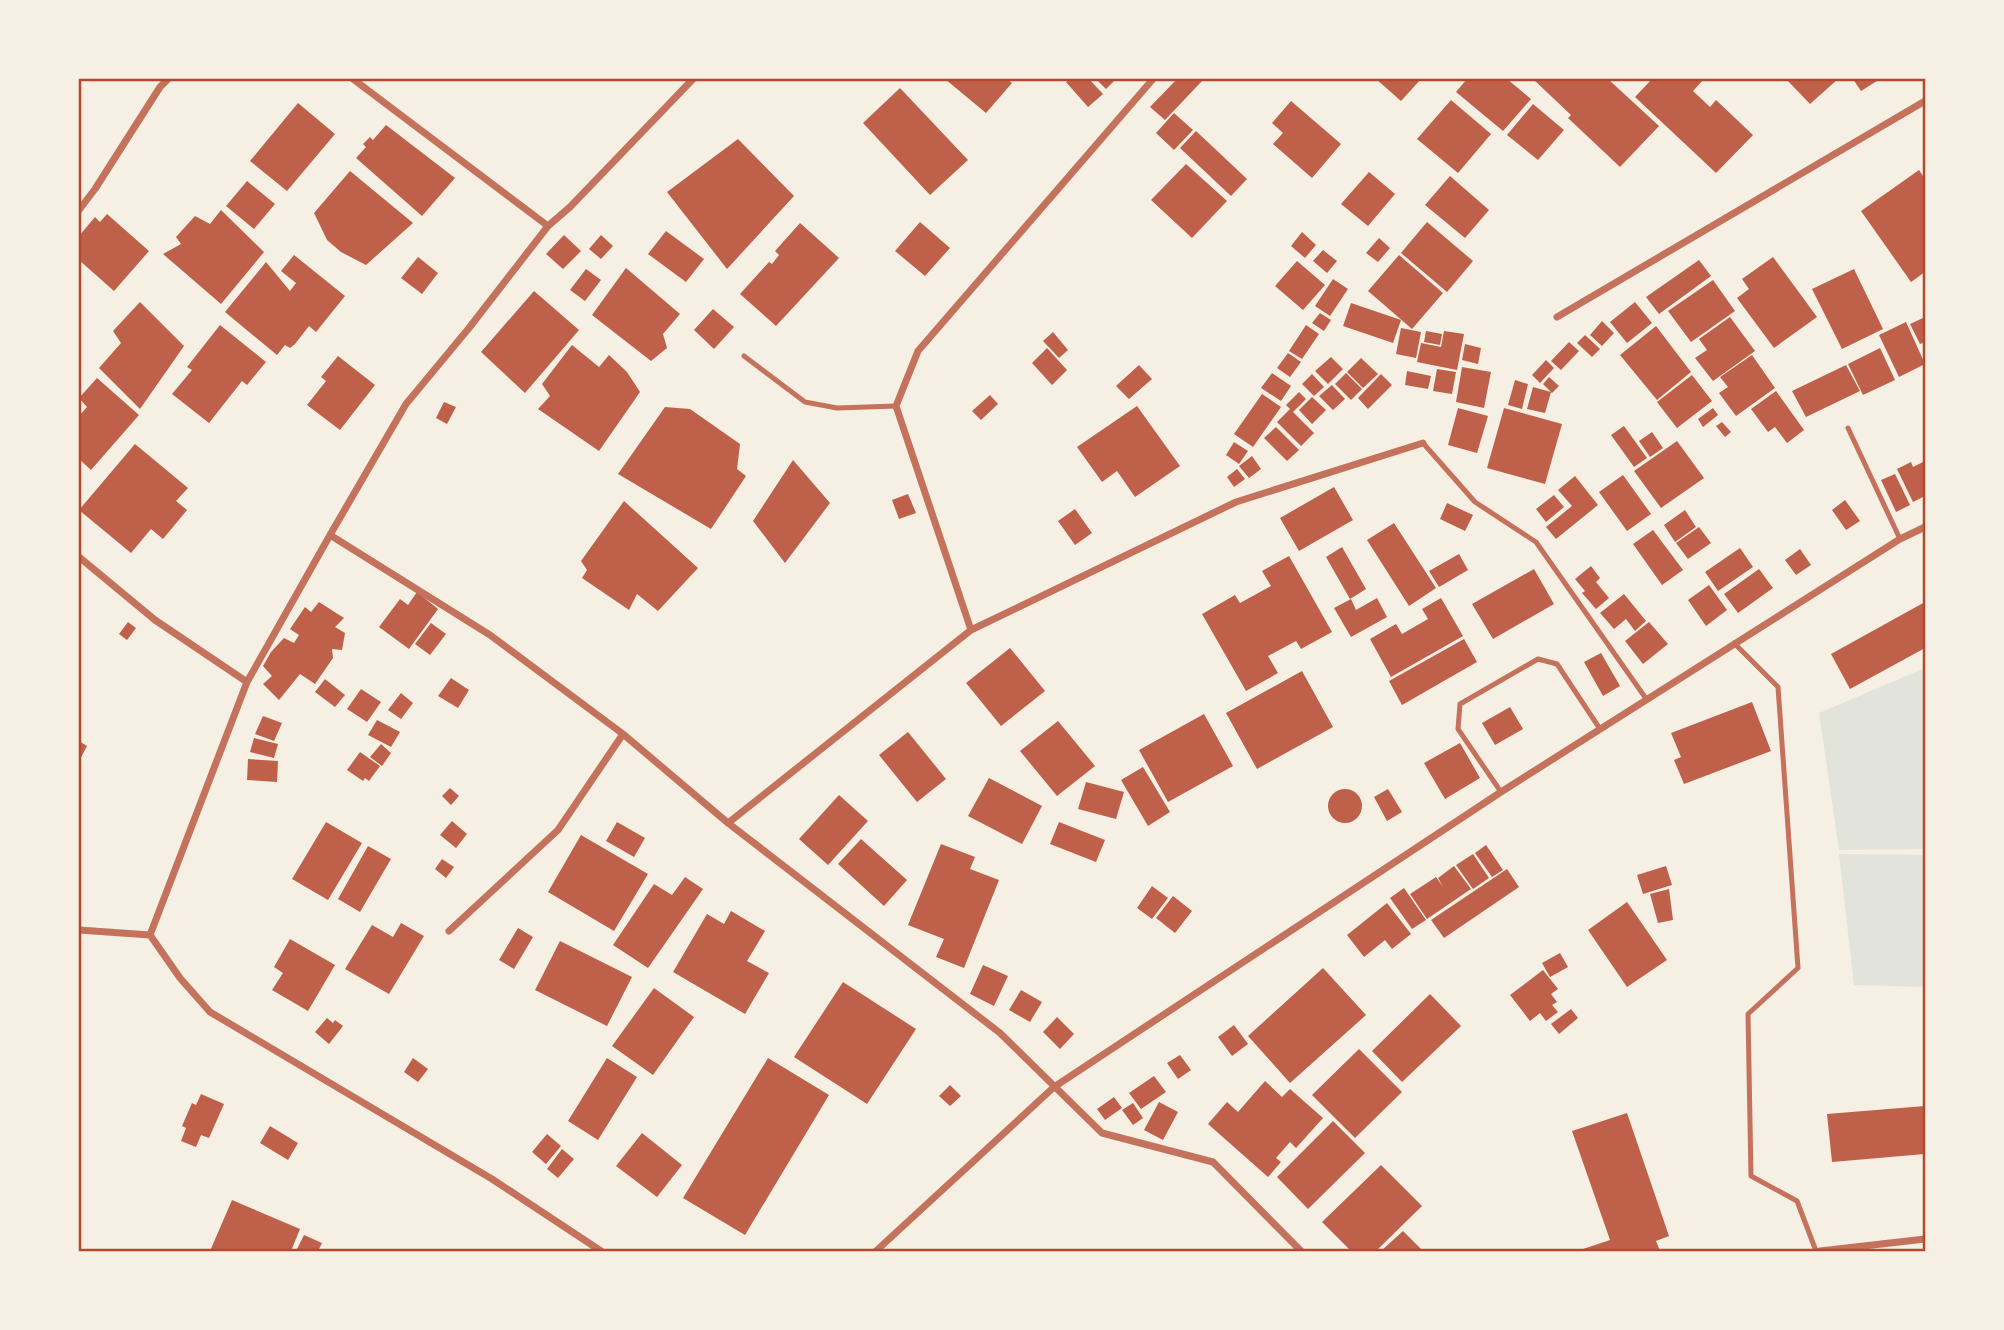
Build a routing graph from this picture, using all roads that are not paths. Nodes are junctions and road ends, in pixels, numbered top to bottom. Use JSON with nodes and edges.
{"nodes":[{"id":1,"x":169,"y":79,"type":"edge"},
{"id":2,"x":353,"y":79,"type":"edge"},
{"id":3,"x":693,"y":79,"type":"edge"},
{"id":4,"x":1153,"y":79,"type":"edge"},
{"id":5,"x":1925,"y":101,"type":"edge"},
{"id":6,"x":79,"y":209,"type":"edge"},
{"id":7,"x":548,"y":226,"type":"junction"},
{"id":8,"x":1557,"y":317,"type":"dead end"},
{"id":9,"x":744,"y":356,"type":"dead end"},
{"id":10,"x":897,"y":406,"type":"junction"},
{"id":11,"x":1848,"y":428,"type":"dead end"},
{"id":12,"x":1423,"y":443,"type":"joint"},
{"id":13,"x":1925,"y":527,"type":"edge"},
{"id":14,"x":330,"y":535,"type":"junction"},
{"id":15,"x":1900,"y":539,"type":"junction"},
{"id":16,"x":79,"y":557,"type":"edge"},
{"id":17,"x":971,"y":630,"type":"junction"},
{"id":18,"x":1734,"y":643,"type":"junction"},
{"id":19,"x":247,"y":682,"type":"junction"},
{"id":20,"x":1647,"y":700,"type":"junction"},
{"id":21,"x":1600,"y":729,"type":"junction"},
{"id":22,"x":623,"y":734,"type":"junction"},
{"id":23,"x":1502,"y":792,"type":"junction"},
{"id":24,"x":729,"y":823,"type":"junction"},
{"id":25,"x":79,"y":930,"type":"edge"},
{"id":26,"x":449,"y":931,"type":"dead end"},
{"id":27,"x":150,"y":935,"type":"junction"},
{"id":28,"x":1054,"y":1087,"type":"junction"},
{"id":29,"x":1925,"y":1239,"type":"edge"},
{"id":30,"x":601,"y":1251,"type":"edge"},
{"id":31,"x":876,"y":1251,"type":"edge"},
{"id":32,"x":1301,"y":1251,"type":"edge"},
{"id":33,"x":1818,"y":1251,"type":"edge"}],
"edges":[{"from":1,"to":6,"type":"street"},
{"from":2,"to":7,"type":"street"},
{"from":3,"to":7,"type":"street"},
{"from":4,"to":10,"type":"street"},
{"from":5,"to":8,"type":"street"},
{"from":7,"to":14,"type":"street"},
{"from":9,"to":10,"type":"lane"},
{"from":10,"to":17,"type":"street"},
{"from":11,"to":15,"type":"lane"},
{"from":12,"to":17,"type":"street"},
{"from":12,"to":20,"type":"lane"},
{"from":13,"to":15,"type":"street"},
{"from":14,"to":19,"type":"street"},
{"from":14,"to":22,"type":"street"},
{"from":15,"to":18,"type":"street"},
{"from":16,"to":19,"type":"street"},
{"from":17,"to":24,"type":"street"},
{"from":18,"to":20,"type":"street"},
{"from":18,"to":33,"type":"lane"},
{"from":19,"to":27,"type":"street"},
{"from":20,"to":21,"type":"street"},
{"from":21,"to":23,"type":"street"},
{"from":21,"to":23,"type":"lane"},
{"from":22,"to":24,"type":"street"},
{"from":22,"to":26,"type":"street"},
{"from":23,"to":28,"type":"street"},
{"from":24,"to":28,"type":"street"},
{"from":25,"to":27,"type":"street"},
{"from":27,"to":30,"type":"street"},
{"from":28,"to":31,"type":"street"},
{"from":28,"to":32,"type":"street"},
{"from":29,"to":33,"type":"street"}]}
